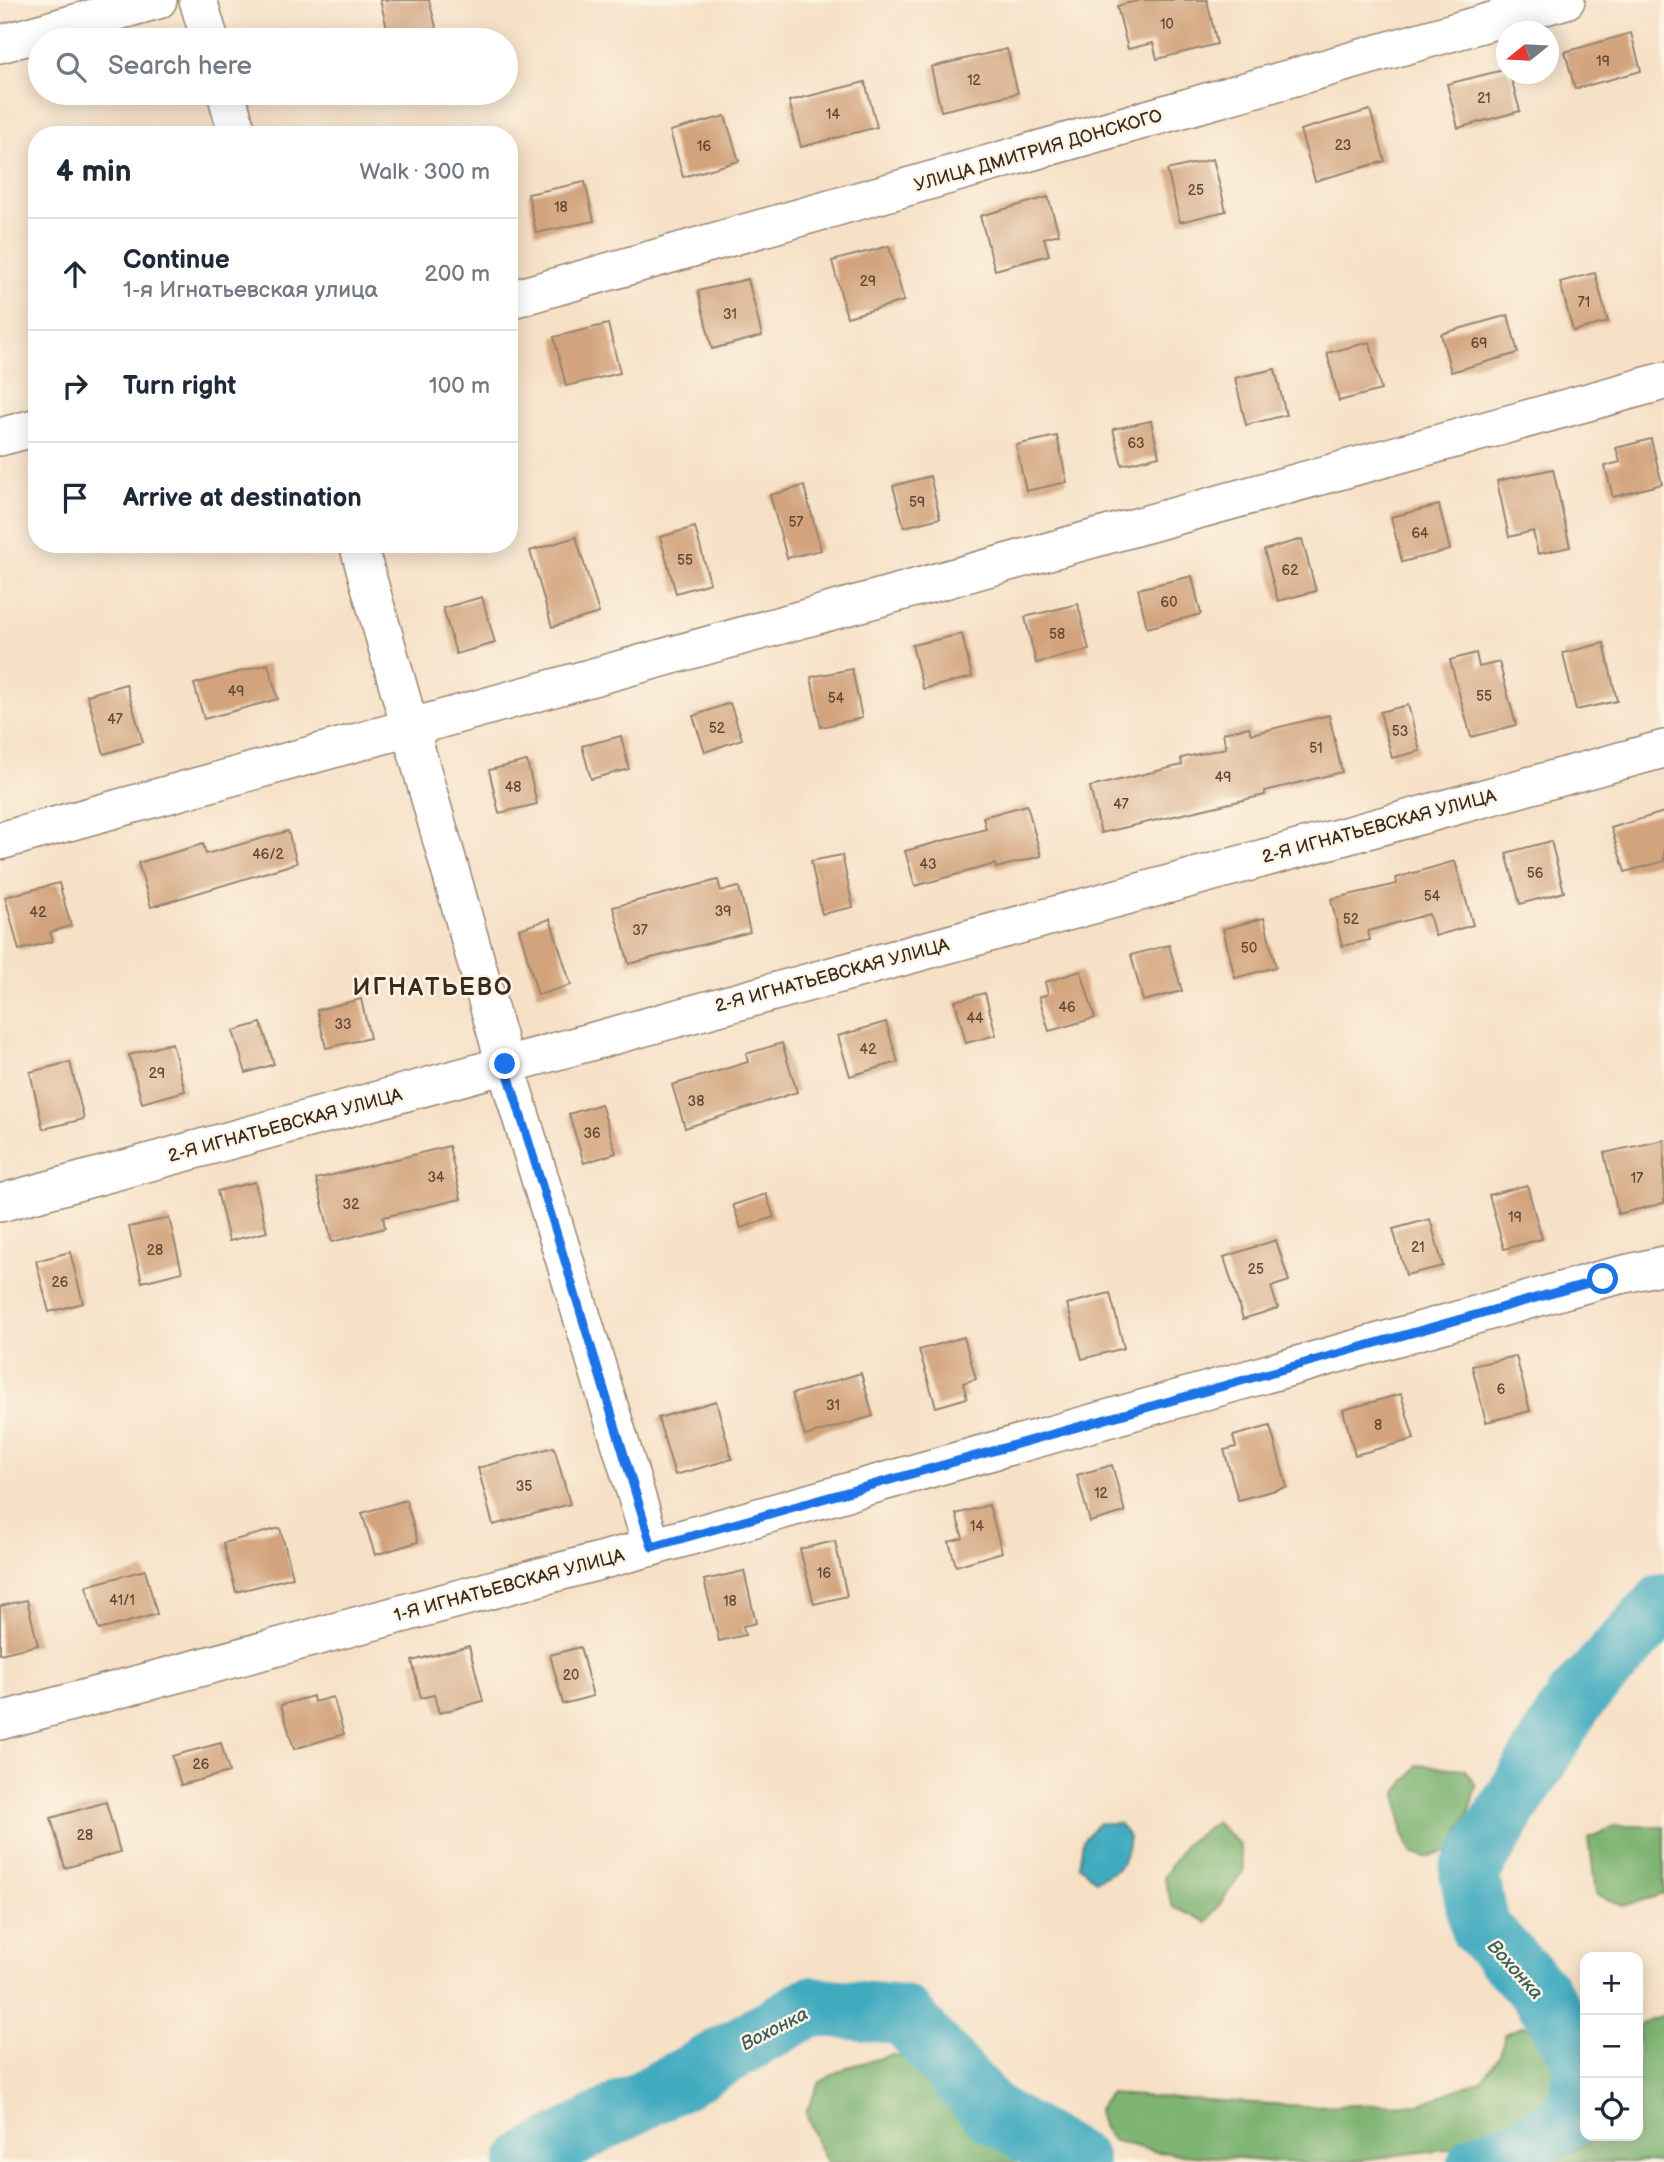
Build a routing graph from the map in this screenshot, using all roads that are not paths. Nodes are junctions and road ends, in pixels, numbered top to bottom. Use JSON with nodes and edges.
{"nodes":[{"id":1,"x":158,"y":0,"type":"edge"},
{"id":2,"x":198,"y":0,"type":"edge"},
{"id":3,"x":1566,"y":0,"type":"edge"},
{"id":4,"x":57,"y":28,"type":"edge"},
{"id":5,"x":206,"y":28,"type":"edge"},
{"id":6,"x":28,"y":36,"type":"edge"},
{"id":7,"x":0,"y":44,"type":"edge"},
{"id":8,"x":229,"y":105,"type":"edge"},
{"id":9,"x":235,"y":126,"type":"edge"},
{"id":10,"x":518,"y":297,"type":"edge"},
{"id":11,"x":1664,"y":381,"type":"edge"},
{"id":12,"x":28,"y":429,"type":"edge"},
{"id":13,"x":0,"y":437,"type":"edge"},
{"id":14,"x":361,"y":553,"type":"edge"},
{"id":15,"x":410,"y":726,"type":"junction"},
{"id":16,"x":1664,"y":749,"type":"edge"},
{"id":17,"x":0,"y":841,"type":"edge"},
{"id":18,"x":505,"y":1064,"type":"junction"},
{"id":19,"x":0,"y":1203,"type":"edge"},
{"id":20,"x":1664,"y":1265,"type":"edge"},
{"id":21,"x":652,"y":1547,"type":"junction"},
{"id":22,"x":0,"y":1721,"type":"edge"}],
"edges":[{"from":1,"to":4,"type":"street"},
{"from":2,"to":5,"type":"street"},
{"from":3,"to":10,"type":"street","name":"УЛИЦА ДМИТРИЯ ДОНСКОГО"},
{"from":6,"to":7,"type":"street"},
{"from":8,"to":9,"type":"street"},
{"from":11,"to":15,"type":"street"},
{"from":12,"to":13,"type":"street"},
{"from":14,"to":15,"type":"street"},
{"from":15,"to":17,"type":"street"},
{"from":15,"to":18,"type":"street"},
{"from":16,"to":18,"type":"street","name":"2-Я ИГНАТЬЕВСКАЯ УЛИЦА"},
{"from":18,"to":19,"type":"street","name":"2-Я ИГНАТЬЕВСКАЯ УЛИЦА"},
{"from":18,"to":21,"type":"street"},
{"from":20,"to":21,"type":"street","name":"1-Я ИГНАТЬЕВСКАЯ УЛИЦА"},
{"from":21,"to":22,"type":"street","name":"1-Я ИГНАТЬЕВСКАЯ УЛИЦА"}]}
